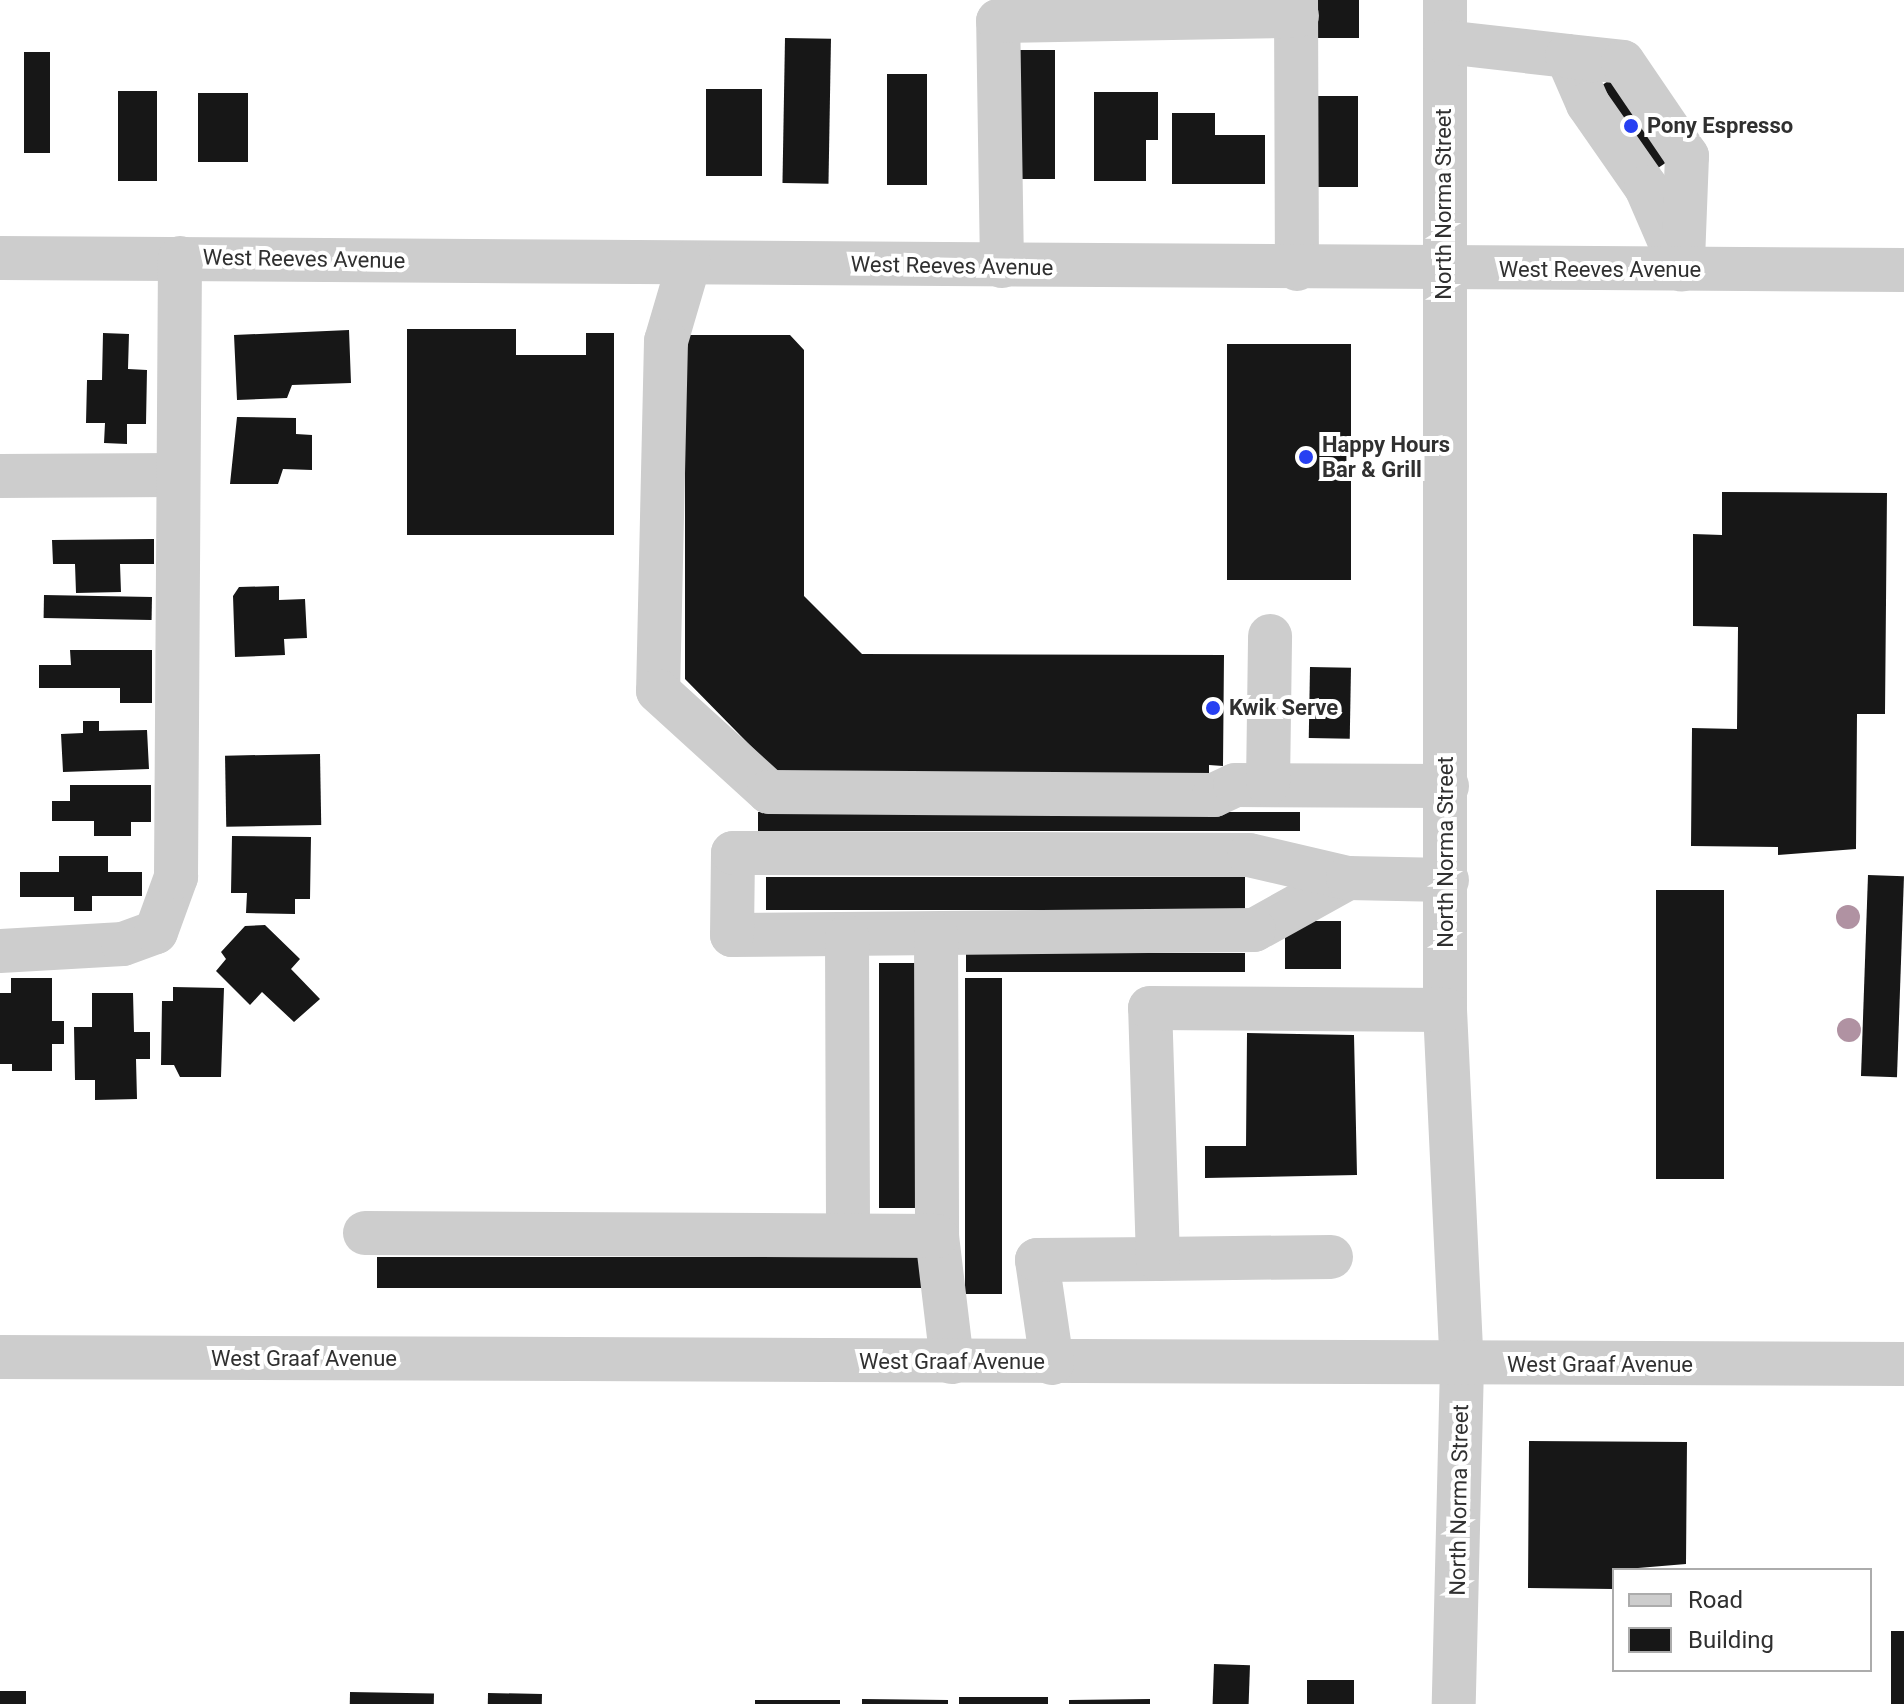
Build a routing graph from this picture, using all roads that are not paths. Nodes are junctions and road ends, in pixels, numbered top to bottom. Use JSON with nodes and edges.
{"nodes":[{"id":1,"x":1296,"y":8,"type":"edge"},
{"id":2,"x":1445,"y":21,"type":"edge"},
{"id":3,"x":0,"y":258,"type":"edge"},
{"id":4,"x":180,"y":258,"type":"junction"},
{"id":5,"x":689,"y":263,"type":"junction"},
{"id":6,"x":1002,"y":266,"type":"junction"},
{"id":7,"x":1297,"y":269,"type":"junction"},
{"id":8,"x":1682,"y":270,"type":"junction"},
{"id":9,"x":1904,"y":270,"type":"edge"},
{"id":10,"x":1444,"y":271,"type":"junction"},
{"id":11,"x":176,"y":475,"type":"junction"},
{"id":12,"x":0,"y":476,"type":"edge"},
{"id":13,"x":1270,"y":636,"type":"dead end"},
{"id":14,"x":1268,"y":784,"type":"junction"},
{"id":15,"x":1447,"y":786,"type":"junction"},
{"id":16,"x":1348,"y":878,"type":"junction"},
{"id":17,"x":1447,"y":880,"type":"junction"},
{"id":18,"x":936,"y":935,"type":"junction"},
{"id":19,"x":847,"y":937,"type":"junction"},
{"id":20,"x":0,"y":951,"type":"edge"},
{"id":21,"x":1445,"y":1010,"type":"junction"},
{"id":22,"x":365,"y":1233,"type":"dead end"},
{"id":23,"x":848,"y":1235,"type":"junction"},
{"id":24,"x":937,"y":1236,"type":"junction"},
{"id":25,"x":1331,"y":1257,"type":"dead end"},
{"id":26,"x":1158,"y":1259,"type":"junction"},
{"id":27,"x":0,"y":1357,"type":"edge"},
{"id":28,"x":952,"y":1362,"type":"junction"},
{"id":29,"x":1052,"y":1363,"type":"junction"},
{"id":30,"x":1904,"y":1364,"type":"edge"},
{"id":31,"x":1462,"y":1365,"type":"junction"},
{"id":32,"x":1454,"y":1704,"type":"edge"}],
"edges":[{"from":1,"to":6,"type":"street"},
{"from":1,"to":7,"type":"street"},
{"from":2,"to":8,"type":"street"},
{"from":2,"to":10,"type":"street","name":"North Norma Street"},
{"from":3,"to":4,"type":"street","name":"West Reeves Avenue"},
{"from":4,"to":5,"type":"street","name":"West Reeves Avenue"},
{"from":4,"to":11,"type":"street"},
{"from":5,"to":6,"type":"street","name":"West Reeves Avenue"},
{"from":5,"to":14,"type":"street"},
{"from":6,"to":7,"type":"street","name":"West Reeves Avenue"},
{"from":7,"to":10,"type":"street","name":"West Reeves Avenue"},
{"from":8,"to":9,"type":"street","name":"West Reeves Avenue"},
{"from":8,"to":10,"type":"street","name":"West Reeves Avenue"},
{"from":10,"to":15,"type":"street","name":"North Norma Street"},
{"from":11,"to":12,"type":"street"},
{"from":11,"to":20,"type":"street"},
{"from":13,"to":14,"type":"street"},
{"from":14,"to":15,"type":"street"},
{"from":15,"to":17,"type":"street","name":"North Norma Street"},
{"from":16,"to":17,"type":"street"},
{"from":16,"to":18,"type":"street"},
{"from":16,"to":19,"type":"street"},
{"from":17,"to":21,"type":"street","name":"North Norma Street"},
{"from":18,"to":19,"type":"street"},
{"from":18,"to":24,"type":"street"},
{"from":19,"to":23,"type":"street"},
{"from":21,"to":26,"type":"street"},
{"from":21,"to":31,"type":"street","name":"North Norma Street"},
{"from":22,"to":23,"type":"street"},
{"from":23,"to":24,"type":"street"},
{"from":24,"to":28,"type":"street"},
{"from":25,"to":26,"type":"street"},
{"from":26,"to":29,"type":"street"},
{"from":27,"to":28,"type":"street","name":"West Graaf Avenue"},
{"from":28,"to":29,"type":"street","name":"West Graaf Avenue"},
{"from":29,"to":31,"type":"street","name":"West Graaf Avenue"},
{"from":30,"to":31,"type":"street","name":"West Graaf Avenue"},
{"from":31,"to":32,"type":"street","name":"North Norma Street"}]}
